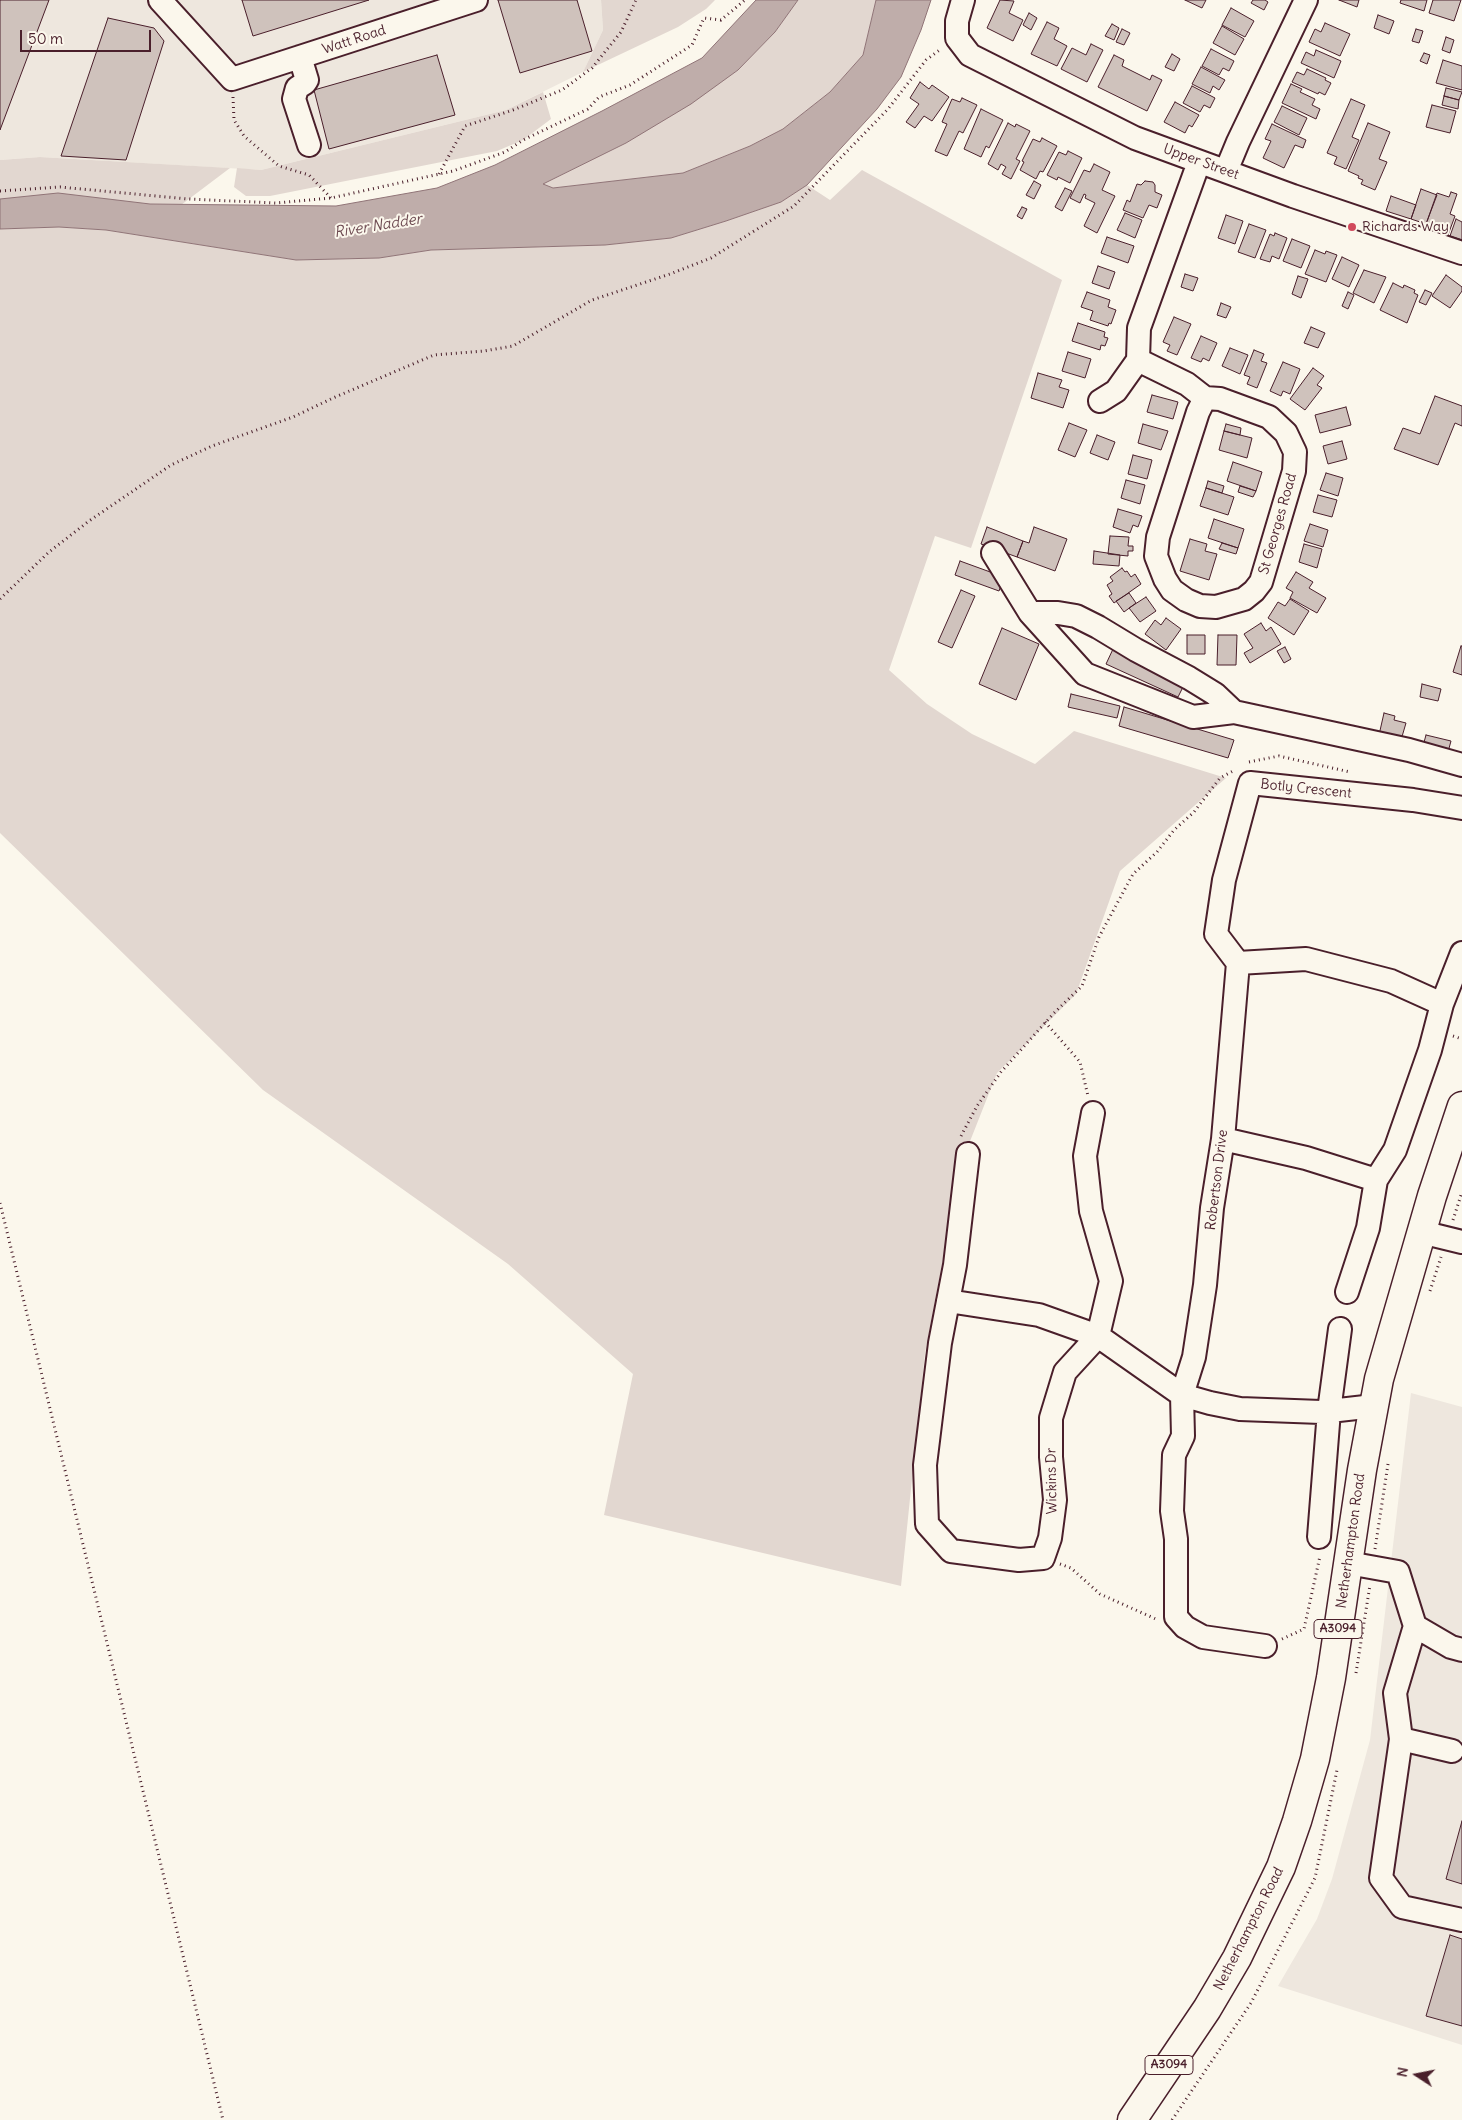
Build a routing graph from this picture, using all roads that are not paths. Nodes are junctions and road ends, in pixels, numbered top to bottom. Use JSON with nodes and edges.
{"nodes":[{"id":1,"x":160,"y":0,"type":"edge"},
{"id":2,"x":476,"y":0,"type":"edge"},
{"id":3,"x":963,"y":0,"type":"edge"},
{"id":4,"x":1306,"y":0,"type":"edge"},
{"id":5,"x":300,"y":57,"type":"junction"},
{"id":6,"x":309,"y":145,"type":"dead end"},
{"id":7,"x":1199,"y":162,"type":"junction"},
{"id":8,"x":1226,"y":171,"type":"junction"},
{"id":9,"x":1462,"y":253,"type":"edge"},
{"id":10,"x":1138,"y":360,"type":"junction"},
{"id":11,"x":1205,"y":398,"type":"junction"},
{"id":12,"x":1100,"y":400,"type":"dead end"},
{"id":13,"x":993,"y":553,"type":"dead end"},
{"id":14,"x":1030,"y":614,"type":"junction"},
{"id":15,"x":1234,"y":712,"type":"junction"},
{"id":16,"x":1462,"y":765,"type":"edge"},
{"id":17,"x":1462,"y":808,"type":"edge"},
{"id":18,"x":1462,"y":953,"type":"edge"},
{"id":19,"x":1238,"y":963,"type":"junction"},
{"id":20,"x":1442,"y":1004,"type":"junction"},
{"id":21,"x":1462,"y":1106,"type":"edge"},
{"id":22,"x":1093,"y":1113,"type":"road end"},
{"id":23,"x":1223,"y":1139,"type":"junction"},
{"id":24,"x":968,"y":1154,"type":"road end"},
{"id":25,"x":1376,"y":1180,"type":"junction"},
{"id":26,"x":1421,"y":1232,"type":"junction"},
{"id":27,"x":1462,"y":1242,"type":"edge"},
{"id":28,"x":1347,"y":1292,"type":"dead end"},
{"id":29,"x":948,"y":1301,"type":"junction"},
{"id":30,"x":1340,"y":1328,"type":"dead end"},
{"id":31,"x":1098,"y":1336,"type":"junction"},
{"id":32,"x":1182,"y":1395,"type":"junction"},
{"id":33,"x":1374,"y":1406,"type":"junction"},
{"id":34,"x":1328,"y":1411,"type":"junction"},
{"id":35,"x":1319,"y":1537,"type":"dead end"},
{"id":36,"x":1348,"y":1563,"type":"junction"},
{"id":37,"x":1415,"y":1626,"type":"junction"},
{"id":38,"x":1265,"y":1646,"type":"dead end"},
{"id":39,"x":1462,"y":1650,"type":"edge"},
{"id":40,"x":1401,"y":1738,"type":"junction"},
{"id":41,"x":1452,"y":1751,"type":"dead end"},
{"id":42,"x":1462,"y":1920,"type":"edge"},
{"id":43,"x":1132,"y":2120,"type":"edge"}],
"edges":[{"from":1,"to":5,"type":"street","name":"Watt Road"},
{"from":2,"to":5,"type":"street","name":"Watt Road"},
{"from":3,"to":7,"type":"street","name":"Upper Street"},
{"from":4,"to":8,"type":"street"},
{"from":5,"to":6,"type":"street"},
{"from":7,"to":8,"type":"street","name":"Upper Street"},
{"from":7,"to":10,"type":"street"},
{"from":8,"to":9,"type":"street","name":"Upper Street"},
{"from":10,"to":11,"type":"street","name":"St Georges Road"},
{"from":10,"to":12,"type":"street"},
{"from":11,"to":11,"type":"street","name":"St Georges Road"},
{"from":13,"to":14,"type":"street"},
{"from":14,"to":15,"type":"street"},
{"from":14,"to":15,"type":"street"},
{"from":15,"to":16,"type":"street"},
{"from":17,"to":19,"type":"street","name":"Botly Crescent"},
{"from":18,"to":20,"type":"street"},
{"from":19,"to":20,"type":"street"},
{"from":19,"to":23,"type":"street","name":"Robertson Drive"},
{"from":20,"to":25,"type":"street"},
{"from":21,"to":26,"type":"main road","name":"Netherhampton Road","number":"A3094"},
{"from":22,"to":31,"type":"street"},
{"from":23,"to":25,"type":"street"},
{"from":23,"to":32,"type":"street","name":"Robertson Drive"},
{"from":24,"to":29,"type":"street"},
{"from":25,"to":28,"type":"street"},
{"from":26,"to":27,"type":"street"},
{"from":26,"to":33,"type":"main road","name":"Netherhampton Road","number":"A3094"},
{"from":29,"to":31,"type":"street"},
{"from":29,"to":31,"type":"street","name":"Wickins Dr"},
{"from":30,"to":34,"type":"street"},
{"from":31,"to":32,"type":"street"},
{"from":32,"to":34,"type":"street"},
{"from":32,"to":38,"type":"street","name":"Robertson Drive"},
{"from":33,"to":34,"type":"street"},
{"from":33,"to":36,"type":"main road","name":"Netherhampton Road","number":"A3094"},
{"from":34,"to":35,"type":"street"},
{"from":36,"to":37,"type":"street"},
{"from":36,"to":43,"type":"main road","name":"Netherhampton Road","number":"A3094"},
{"from":37,"to":39,"type":"street"},
{"from":37,"to":40,"type":"street"},
{"from":40,"to":41,"type":"street"},
{"from":40,"to":42,"type":"street"}]}
